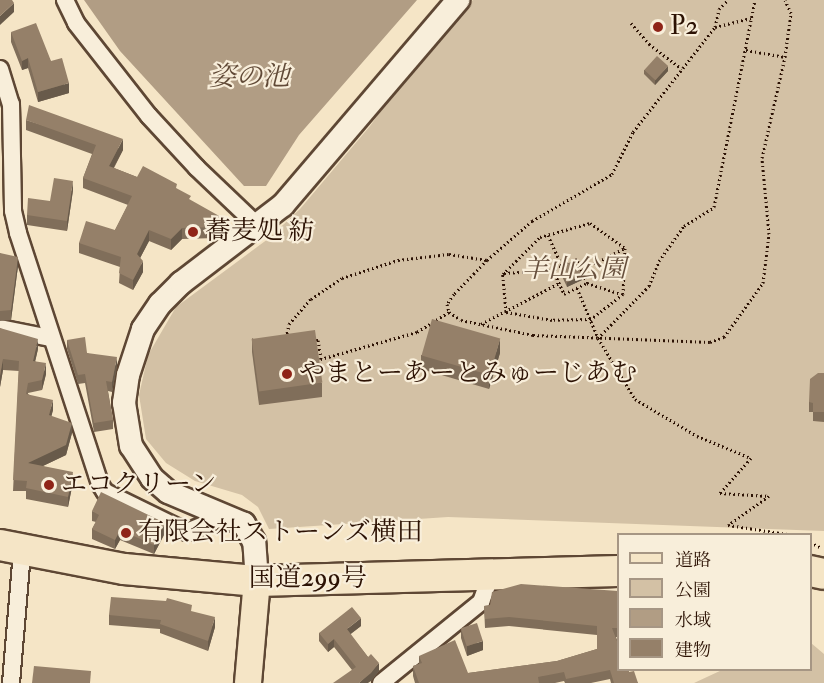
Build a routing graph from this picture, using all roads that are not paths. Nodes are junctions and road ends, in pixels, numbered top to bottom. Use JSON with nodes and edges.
{"nodes":[{"id":1,"x":65,"y":0,"type":"edge"},
{"id":2,"x":458,"y":0,"type":"edge"},
{"id":3,"x":0,"y":69,"type":"edge"},
{"id":4,"x":258,"y":226,"type":"junction"},
{"id":5,"x":0,"y":231,"type":"edge"},
{"id":6,"x":18,"y":233,"type":"junction"},
{"id":7,"x":0,"y":328,"type":"edge"},
{"id":8,"x":50,"y":338,"type":"junction"},
{"id":9,"x":228,"y":515,"type":"junction"},
{"id":10,"x":11,"y":548,"type":"edge"},
{"id":11,"x":617,"y":571,"type":"edge"},
{"id":12,"x":491,"y":575,"type":"junction"},
{"id":13,"x":257,"y":581,"type":"junction"},
{"id":14,"x":11,"y":683,"type":"edge"},
{"id":15,"x":248,"y":683,"type":"edge"},
{"id":16,"x":381,"y":683,"type":"edge"}],
"edges":[{"from":1,"to":4,"type":"street"},
{"from":2,"to":4,"type":"street"},
{"from":3,"to":6,"type":"street"},
{"from":4,"to":9,"type":"street"},
{"from":5,"to":6,"type":"street"},
{"from":6,"to":8,"type":"street"},
{"from":7,"to":8,"type":"street"},
{"from":8,"to":9,"type":"street"},
{"from":9,"to":13,"type":"street"},
{"from":10,"to":13,"type":"highway","name":"国道299号"},
{"from":10,"to":14,"type":"street"},
{"from":11,"to":12,"type":"highway","name":"国道299号"},
{"from":12,"to":13,"type":"highway","name":"国道299号"},
{"from":12,"to":16,"type":"street"},
{"from":13,"to":15,"type":"main road"}]}
